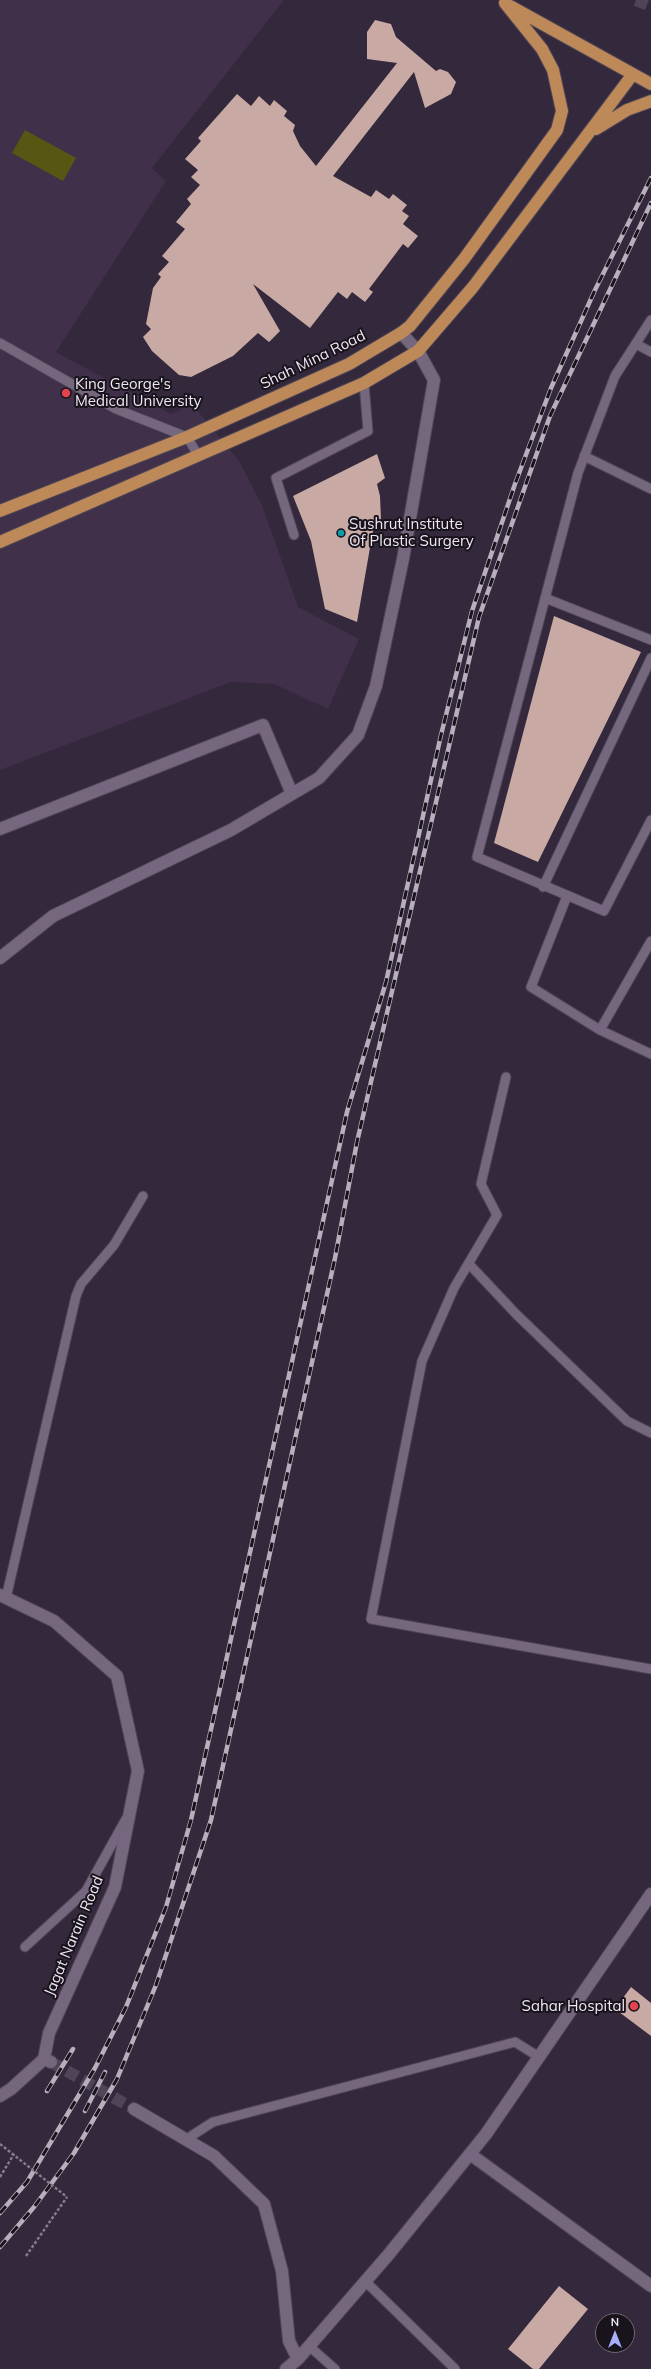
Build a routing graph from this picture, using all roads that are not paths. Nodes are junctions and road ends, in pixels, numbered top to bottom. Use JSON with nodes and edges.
{"nodes":[{"id":1,"x":501,"y":1,"type":"edge"},
{"id":2,"x":633,"y":74,"type":"junction"},
{"id":3,"x":651,"y":84,"type":"edge"},
{"id":4,"x":651,"y":100,"type":"edge"},
{"id":5,"x":592,"y":132,"type":"junction"},
{"id":6,"x":651,"y":320,"type":"edge"},
{"id":7,"x":401,"y":333,"type":"junction"},
{"id":8,"x":0,"y":343,"type":"edge"},
{"id":9,"x":636,"y":344,"type":"junction"},
{"id":10,"x":418,"y":351,"type":"junction"},
{"id":11,"x":651,"y":352,"type":"edge"},
{"id":12,"x":364,"y":383,"type":"junction"},
{"id":13,"x":187,"y":437,"type":"junction"},
{"id":14,"x":198,"y":455,"type":"junction"},
{"id":15,"x":584,"y":456,"type":"junction"},
{"id":16,"x":651,"y":489,"type":"edge"},
{"id":17,"x":0,"y":511,"type":"edge"},
{"id":18,"x":294,"y":535,"type":"dead end"},
{"id":19,"x":0,"y":542,"type":"edge"},
{"id":20,"x":545,"y":598,"type":"junction"},
{"id":21,"x":651,"y":640,"type":"edge"},
{"id":22,"x":651,"y":658,"type":"edge"},
{"id":23,"x":292,"y":794,"type":"junction"},
{"id":24,"x":651,"y":820,"type":"edge"},
{"id":25,"x":0,"y":829,"type":"edge"},
{"id":26,"x":543,"y":887,"type":"junction"},
{"id":27,"x":567,"y":896,"type":"junction"},
{"id":28,"x":651,"y":941,"type":"edge"},
{"id":29,"x":0,"y":958,"type":"edge"},
{"id":30,"x":600,"y":1030,"type":"junction"},
{"id":31,"x":651,"y":1054,"type":"edge"},
{"id":32,"x":506,"y":1077,"type":"dead end"},
{"id":33,"x":143,"y":1196,"type":"dead end"},
{"id":34,"x":469,"y":1264,"type":"junction"},
{"id":35,"x":651,"y":1433,"type":"edge"},
{"id":36,"x":3,"y":1596,"type":"edge"},
{"id":37,"x":651,"y":1669,"type":"edge"},
{"id":38,"x":130,"y":1813,"type":"junction"},
{"id":39,"x":651,"y":1894,"type":"edge"},
{"id":40,"x":26,"y":1947,"type":"dead end"},
{"id":41,"x":539,"y":2057,"type":"junction"},
{"id":42,"x":0,"y":2096,"type":"edge"},
{"id":43,"x":134,"y":2109,"type":"tunnel mouth"},
{"id":44,"x":185,"y":2140,"type":"junction"},
{"id":45,"x":470,"y":2154,"type":"junction"},
{"id":46,"x":365,"y":2281,"type":"junction"},
{"id":47,"x":651,"y":2286,"type":"edge"},
{"id":48,"x":309,"y":2346,"type":"junction"},
{"id":49,"x":298,"y":2359,"type":"junction"},
{"id":50,"x":286,"y":2369,"type":"edge"},
{"id":51,"x":335,"y":2369,"type":"edge"},
{"id":52,"x":455,"y":2369,"type":"edge"}],
"edges":[{"from":1,"to":2,"type":"main road"},
{"from":1,"to":7,"type":"main road","name":"Shah Mina Road"},
{"from":2,"to":3,"type":"main road"},
{"from":2,"to":5,"type":"main road"},
{"from":4,"to":5,"type":"main road"},
{"from":5,"to":10,"type":"main road"},
{"from":6,"to":9,"type":"lane"},
{"from":7,"to":10,"type":"street"},
{"from":7,"to":13,"type":"main road","name":"Shah Mina Road"},
{"from":8,"to":13,"type":"lane"},
{"from":9,"to":11,"type":"lane"},
{"from":9,"to":15,"type":"lane"},
{"from":10,"to":12,"type":"main road"},
{"from":10,"to":23,"type":"street"},
{"from":12,"to":14,"type":"main road"},
{"from":12,"to":18,"type":"lane"},
{"from":13,"to":14,"type":"lane"},
{"from":13,"to":17,"type":"main road","name":"Shah Mina Road"},
{"from":14,"to":19,"type":"main road"},
{"from":15,"to":16,"type":"lane"},
{"from":15,"to":20,"type":"lane"},
{"from":20,"to":21,"type":"lane"},
{"from":20,"to":26,"type":"lane"},
{"from":22,"to":26,"type":"lane"},
{"from":23,"to":25,"type":"street"},
{"from":23,"to":29,"type":"street"},
{"from":24,"to":27,"type":"lane"},
{"from":26,"to":27,"type":"lane"},
{"from":27,"to":30,"type":"lane"},
{"from":28,"to":30,"type":"lane"},
{"from":30,"to":31,"type":"lane"},
{"from":32,"to":34,"type":"lane"},
{"from":33,"to":36,"type":"lane"},
{"from":34,"to":35,"type":"lane"},
{"from":34,"to":37,"type":"lane"},
{"from":36,"to":38,"type":"street","name":"Jagat Narain Road"},
{"from":38,"to":40,"type":"lane"},
{"from":38,"to":42,"type":"street","name":"Jagat Narain Road"},
{"from":39,"to":41,"type":"street"},
{"from":41,"to":44,"type":"lane"},
{"from":41,"to":45,"type":"street"},
{"from":43,"to":44,"type":"street"},
{"from":44,"to":49,"type":"street"},
{"from":45,"to":46,"type":"street"},
{"from":45,"to":47,"type":"street"},
{"from":46,"to":48,"type":"street"},
{"from":46,"to":52,"type":"lane"},
{"from":48,"to":49,"type":"street"},
{"from":48,"to":51,"type":"lane"},
{"from":49,"to":50,"type":"street"}]}
